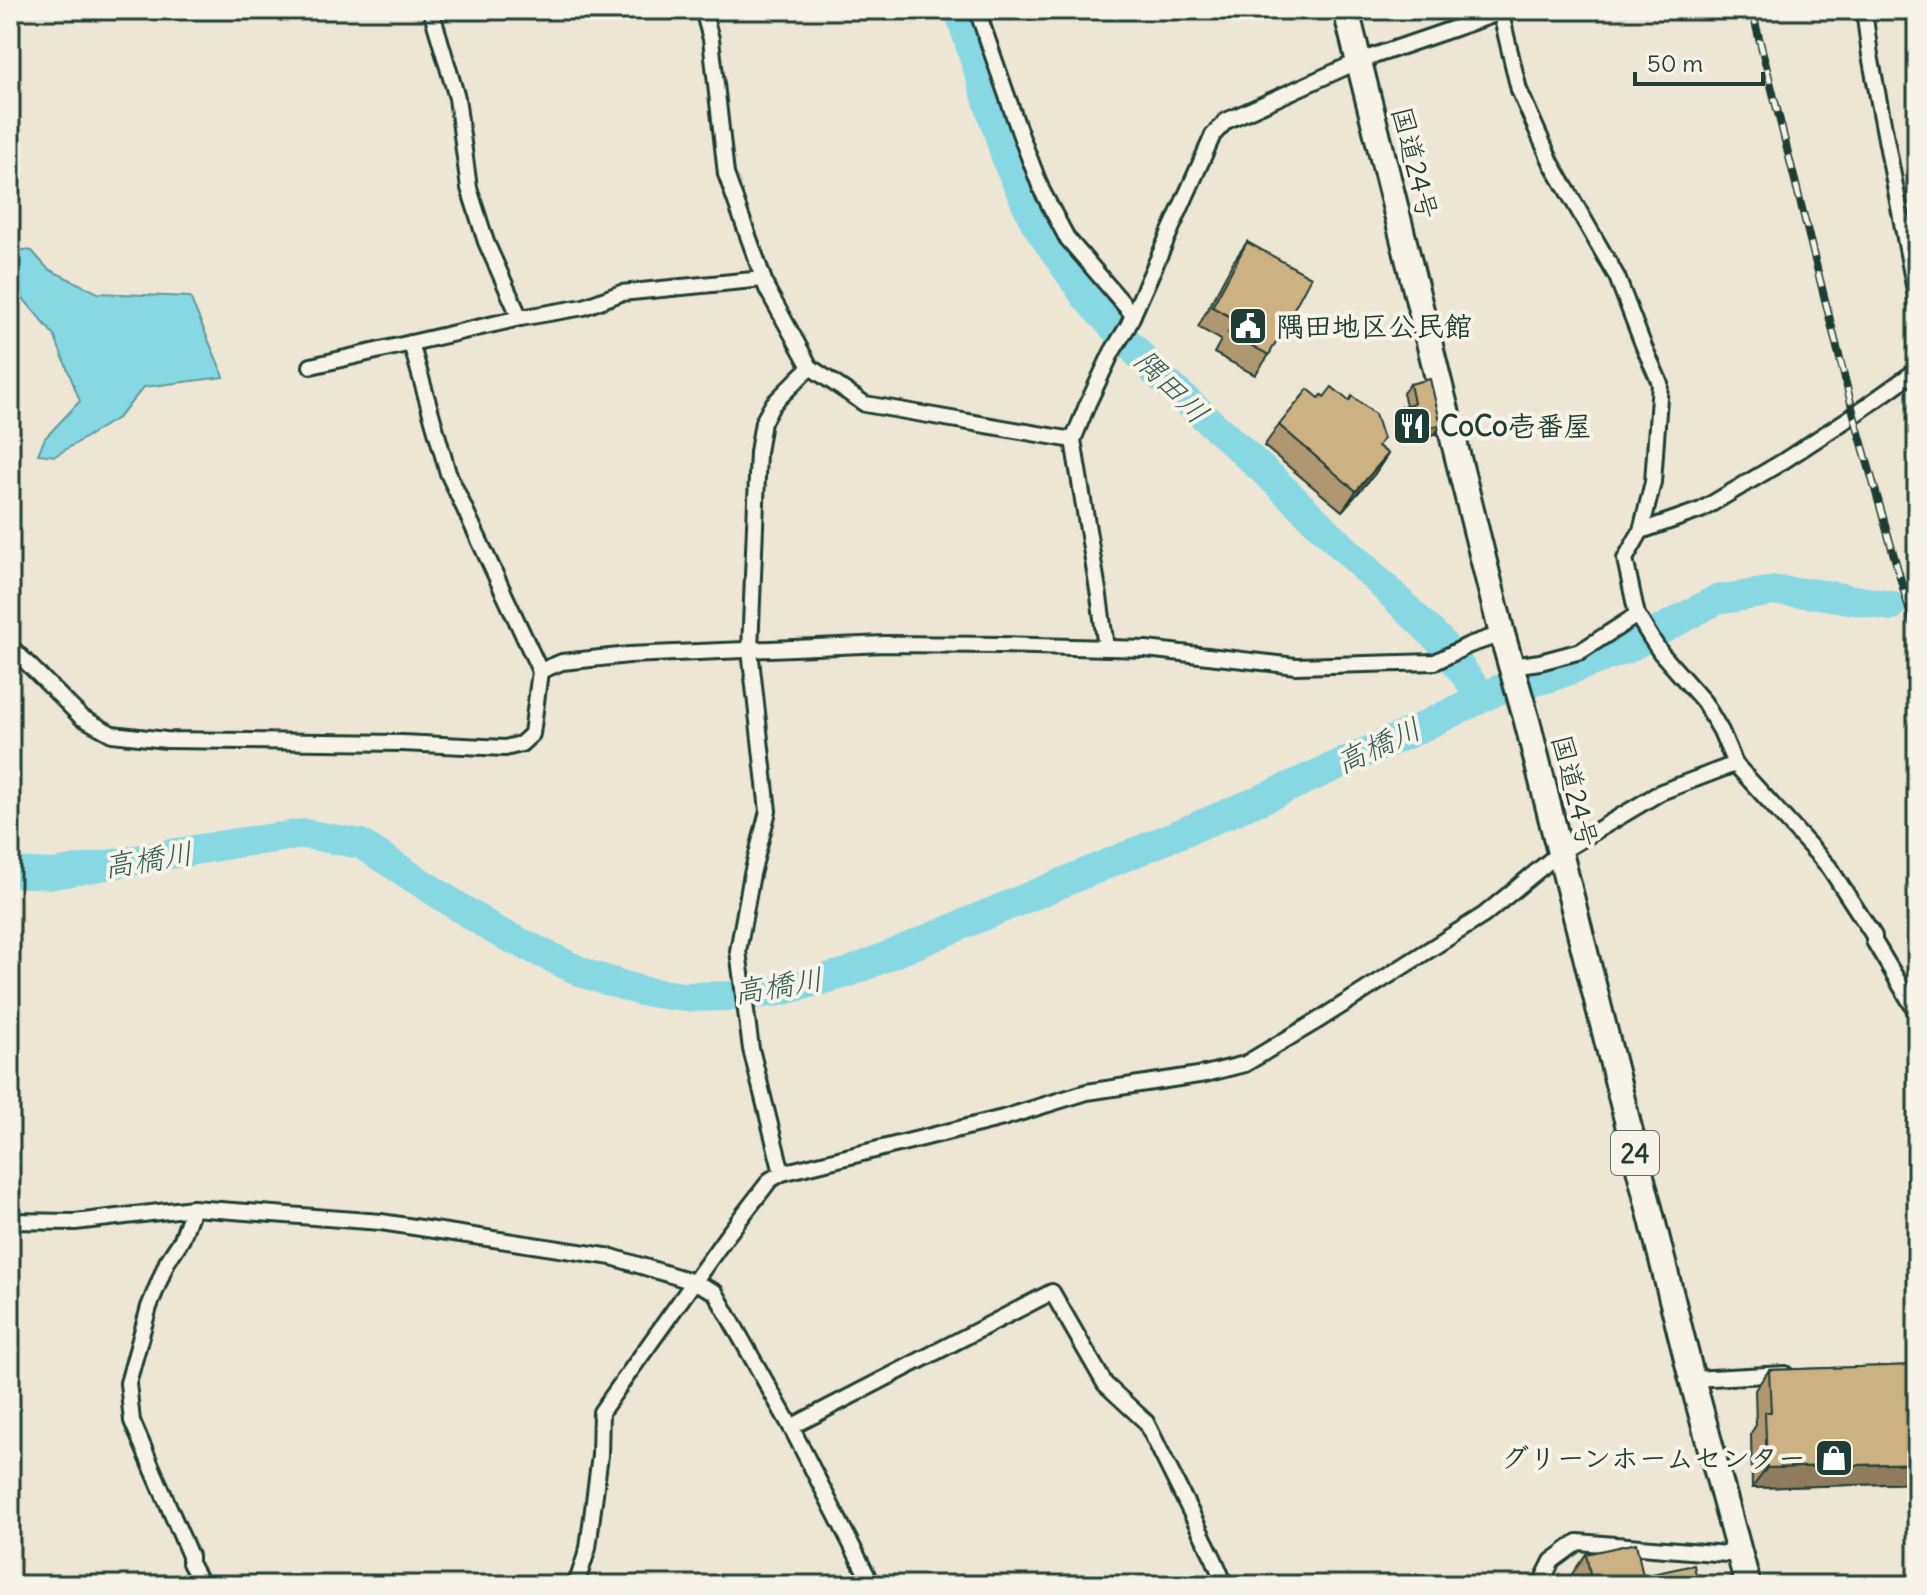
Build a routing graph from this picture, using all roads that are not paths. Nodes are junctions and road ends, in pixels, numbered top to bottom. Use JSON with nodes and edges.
{"nodes":[{"id":1,"x":431,"y":10,"type":"edge"},
{"id":2,"x":703,"y":10,"type":"edge"},
{"id":3,"x":977,"y":10,"type":"edge"},
{"id":4,"x":1346,"y":10,"type":"edge"},
{"id":5,"x":1864,"y":10,"type":"edge"},
{"id":6,"x":1504,"y":11,"type":"edge"},
{"id":7,"x":1359,"y":61,"type":"junction"},
{"id":8,"x":763,"y":279,"type":"junction"},
{"id":9,"x":1917,"y":301,"type":"edge"},
{"id":10,"x":520,"y":318,"type":"junction"},
{"id":11,"x":1130,"y":320,"type":"junction"},
{"id":12,"x":411,"y":343,"type":"junction"},
{"id":13,"x":311,"y":366,"type":"dead end"},
{"id":14,"x":810,"y":367,"type":"junction"},
{"id":15,"x":1917,"y":370,"type":"edge"},
{"id":16,"x":1073,"y":440,"type":"junction"},
{"id":17,"x":1641,"y":531,"type":"junction"},
{"id":18,"x":1637,"y":615,"type":"junction"},
{"id":19,"x":1502,"y":634,"type":"junction"},
{"id":20,"x":1106,"y":648,"type":"junction"},
{"id":21,"x":10,"y":650,"type":"edge"},
{"id":22,"x":750,"y":650,"type":"junction"},
{"id":23,"x":1511,"y":666,"type":"junction"},
{"id":24,"x":540,"y":671,"type":"junction"},
{"id":25,"x":1735,"y":764,"type":"junction"},
{"id":26,"x":1559,"y":853,"type":"junction"},
{"id":27,"x":1917,"y":1013,"type":"edge"},
{"id":28,"x":782,"y":1173,"type":"junction"},
{"id":29,"x":193,"y":1208,"type":"junction"},
{"id":30,"x":10,"y":1221,"type":"edge"},
{"id":31,"x":694,"y":1282,"type":"junction"},
{"id":32,"x":1801,"y":1374,"type":"edge"},
{"id":33,"x":1692,"y":1379,"type":"junction"},
{"id":34,"x":791,"y":1427,"type":"junction"},
{"id":35,"x":1740,"y":1555,"type":"junction"},
{"id":36,"x":202,"y":1585,"type":"edge"},
{"id":37,"x":576,"y":1585,"type":"edge"},
{"id":38,"x":872,"y":1585,"type":"edge"},
{"id":39,"x":1225,"y":1585,"type":"edge"},
{"id":40,"x":1540,"y":1585,"type":"edge"},
{"id":41,"x":1748,"y":1585,"type":"edge"}],
"edges":[{"from":1,"to":10,"type":"street"},
{"from":2,"to":8,"type":"street"},
{"from":3,"to":11,"type":"street"},
{"from":4,"to":7,"type":"highway","name":"国道24号","number":"24"},
{"from":5,"to":9,"type":"street"},
{"from":6,"to":7,"type":"street"},
{"from":6,"to":17,"type":"street"},
{"from":7,"to":11,"type":"street"},
{"from":7,"to":19,"type":"highway","name":"国道24号","number":"24"},
{"from":8,"to":10,"type":"street"},
{"from":8,"to":14,"type":"street"},
{"from":10,"to":12,"type":"street"},
{"from":11,"to":16,"type":"street"},
{"from":12,"to":13,"type":"street"},
{"from":12,"to":24,"type":"street"},
{"from":14,"to":16,"type":"street"},
{"from":14,"to":22,"type":"street"},
{"from":15,"to":17,"type":"street"},
{"from":16,"to":20,"type":"street"},
{"from":17,"to":18,"type":"street"},
{"from":18,"to":23,"type":"street"},
{"from":18,"to":25,"type":"street"},
{"from":19,"to":20,"type":"street"},
{"from":19,"to":23,"type":"highway","name":"国道24号","number":"24"},
{"from":20,"to":22,"type":"street"},
{"from":21,"to":24,"type":"street"},
{"from":22,"to":24,"type":"street"},
{"from":22,"to":28,"type":"street"},
{"from":23,"to":26,"type":"highway","name":"国道24号","number":"24"},
{"from":25,"to":26,"type":"street"},
{"from":25,"to":27,"type":"street"},
{"from":26,"to":28,"type":"street"},
{"from":26,"to":33,"type":"highway","name":"国道24号","number":"24"},
{"from":28,"to":31,"type":"street"},
{"from":29,"to":30,"type":"street"},
{"from":29,"to":31,"type":"street"},
{"from":29,"to":36,"type":"street"},
{"from":31,"to":34,"type":"street"},
{"from":31,"to":37,"type":"street"},
{"from":32,"to":33,"type":"street"},
{"from":33,"to":35,"type":"highway","name":"国道24号","number":"24"},
{"from":34,"to":38,"type":"street"},
{"from":34,"to":39,"type":"street"},
{"from":35,"to":40,"type":"street"},
{"from":35,"to":41,"type":"highway","name":"国道24号","number":"24"}]}
